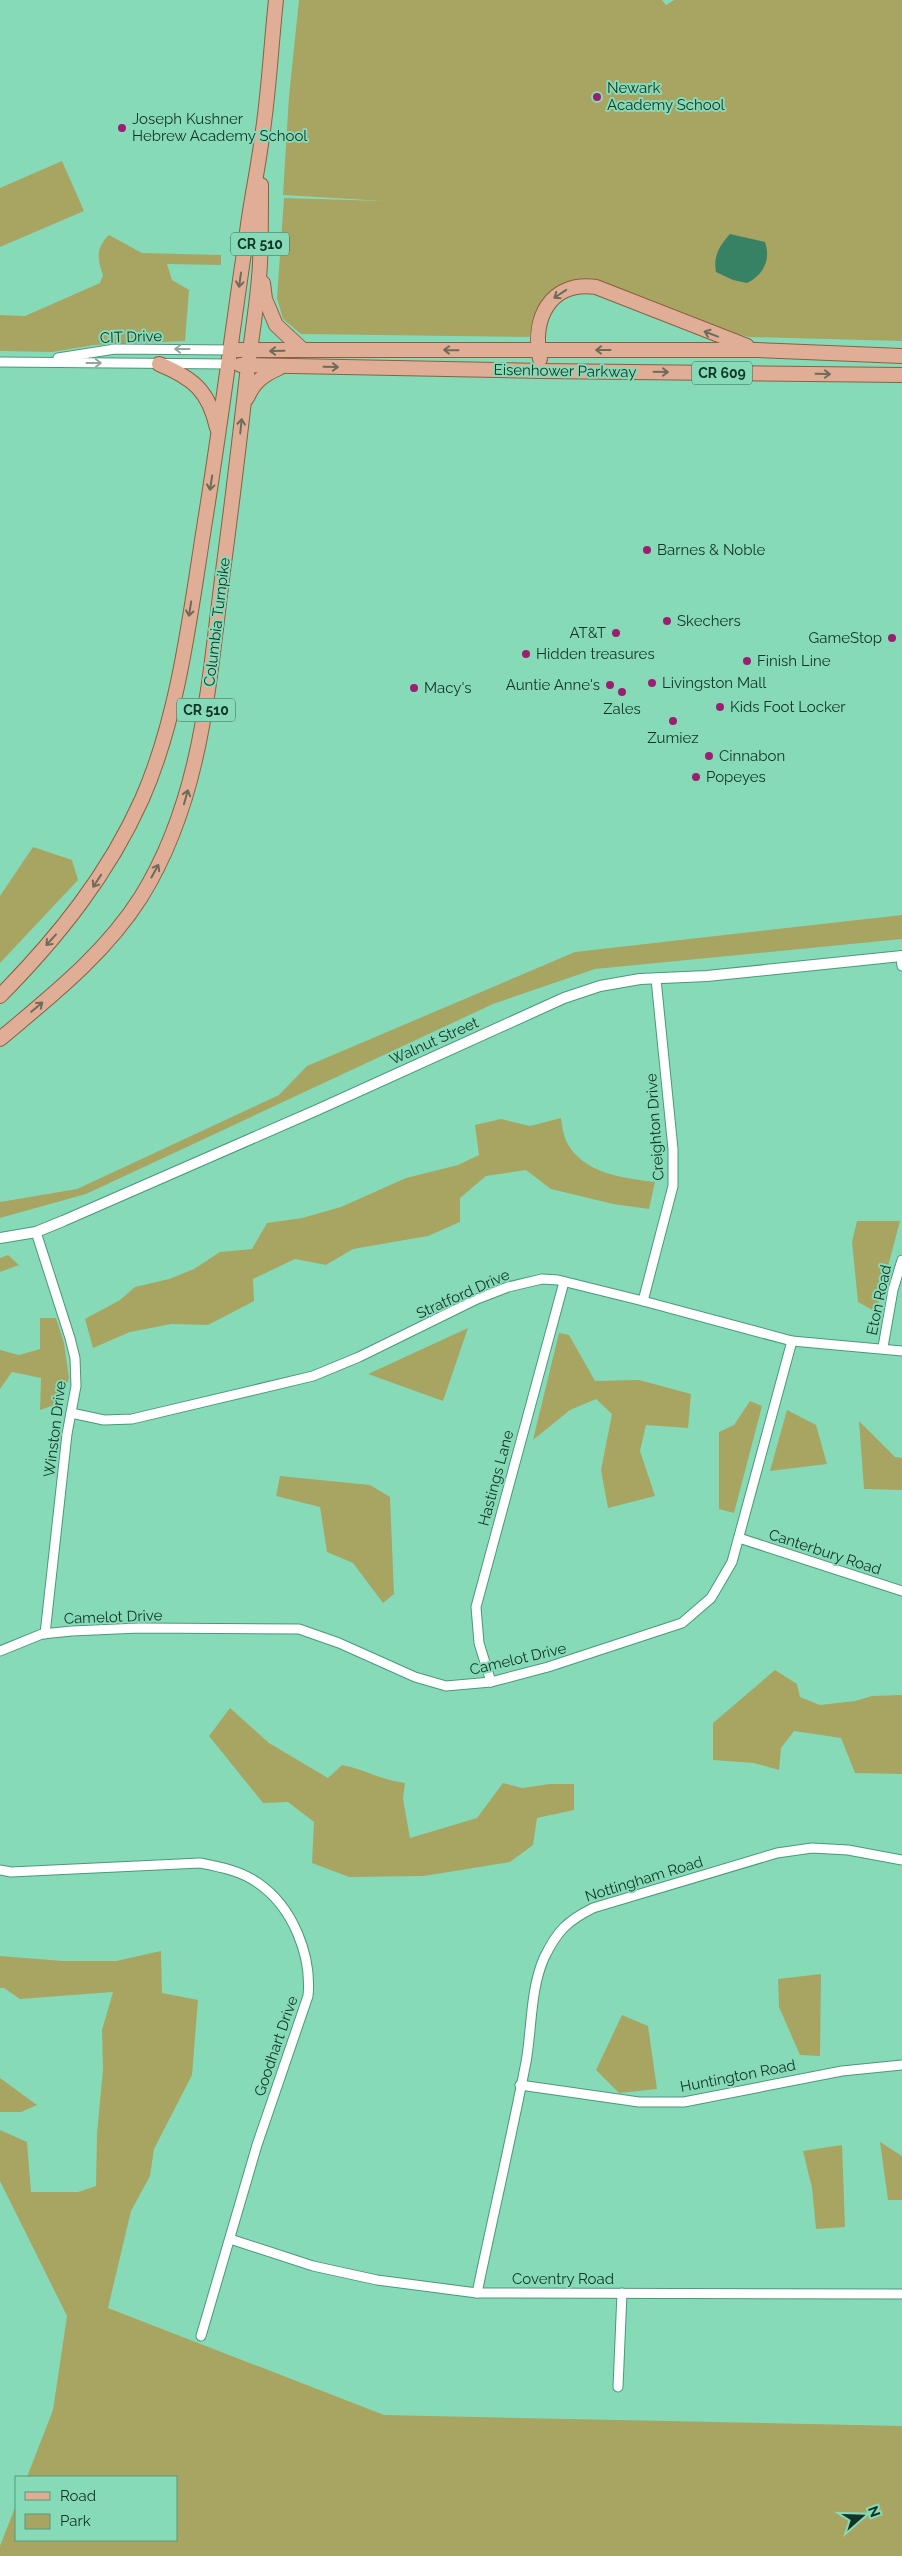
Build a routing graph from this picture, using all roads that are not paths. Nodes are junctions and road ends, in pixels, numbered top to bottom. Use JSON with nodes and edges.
{"nodes":[{"id":1,"x":276,"y":0,"type":"edge"},
{"id":2,"x":262,"y":137,"type":"junction"},
{"id":3,"x":260,"y":265,"type":"junction"},
{"id":4,"x":303,"y":350,"type":"junction"},
{"id":5,"x":538,"y":350,"type":"junction"},
{"id":6,"x":757,"y":350,"type":"junction"},
{"id":7,"x":902,"y":356,"type":"edge"},
{"id":8,"x":230,"y":357,"type":"junction"},
{"id":9,"x":249,"y":358,"type":"junction"},
{"id":10,"x":0,"y":362,"type":"edge"},
{"id":11,"x":33,"y":363,"type":"junction"},
{"id":12,"x":159,"y":364,"type":"junction"},
{"id":13,"x":282,"y":366,"type":"junction"},
{"id":14,"x":542,"y":371,"type":"junction"},
{"id":15,"x":902,"y":374,"type":"edge"},
{"id":16,"x":243,"y":405,"type":"junction"},
{"id":17,"x":219,"y":435,"type":"junction"},
{"id":18,"x":902,"y":960,"type":"edge"},
{"id":19,"x":656,"y":978,"type":"junction"},
{"id":20,"x":0,"y":996,"type":"edge"},
{"id":21,"x":0,"y":1039,"type":"edge"},
{"id":22,"x":36,"y":1232,"type":"junction"},
{"id":23,"x":0,"y":1238,"type":"edge"},
{"id":24,"x":902,"y":1260,"type":"edge"},
{"id":25,"x":564,"y":1282,"type":"junction"},
{"id":26,"x":643,"y":1301,"type":"junction"},
{"id":27,"x":792,"y":1341,"type":"junction"},
{"id":28,"x":883,"y":1347,"type":"junction"},
{"id":29,"x":902,"y":1351,"type":"edge"},
{"id":30,"x":71,"y":1413,"type":"junction"},
{"id":31,"x":739,"y":1538,"type":"junction"},
{"id":32,"x":902,"y":1591,"type":"edge"},
{"id":33,"x":45,"y":1634,"type":"junction"},
{"id":34,"x":0,"y":1651,"type":"edge"},
{"id":35,"x":492,"y":1682,"type":"junction"},
{"id":36,"x":902,"y":1860,"type":"edge"},
{"id":37,"x":0,"y":1870,"type":"edge"},
{"id":38,"x":902,"y":2065,"type":"edge"},
{"id":39,"x":520,"y":2085,"type":"junction"},
{"id":40,"x":230,"y":2239,"type":"junction"},
{"id":41,"x":477,"y":2293,"type":"junction"},
{"id":42,"x":622,"y":2293,"type":"junction"},
{"id":43,"x":902,"y":2294,"type":"edge"},
{"id":44,"x":201,"y":2336,"type":"dead end"},
{"id":45,"x":618,"y":2387,"type":"dead end"}],
"edges":[{"from":1,"to":2,"type":"main road","name":"Columbia Turnpike","number":"CR 510"},
{"from":2,"to":3,"type":"main road","name":"Columbia Turnpike","number":"CR 510"},
{"from":2,"to":8,"type":"main road","name":"Columbia Turnpike","number":"CR 510","one_way":true},
{"from":3,"to":4,"type":"main road"},
{"from":3,"to":9,"type":"main road","name":"Columbia Turnpike","number":"CR 510"},
{"from":5,"to":4,"type":"main road","name":"Eisenhower Parkway","number":"CR 609","one_way":true},
{"from":4,"to":9,"type":"main road","name":"Eisenhower Parkway","number":"CR 609","one_way":true},
{"from":6,"to":5,"type":"main road","name":"Eisenhower Parkway","number":"CR 609","one_way":true},
{"from":6,"to":5,"type":"main road","one_way":true},
{"from":5,"to":14,"type":"main road"},
{"from":6,"to":7,"type":"main road","name":"Eisenhower Parkway","number":"CR 609"},
{"from":8,"to":9,"type":"main road","name":"Eisenhower Parkway","number":"CR 609"},
{"from":8,"to":11,"type":"street","name":"CIT Drive","one_way":true},
{"from":8,"to":12,"type":"street","name":"CIT Drive"},
{"from":8,"to":17,"type":"main road","name":"Columbia Turnpike","number":"CR 510"},
{"from":9,"to":13,"type":"main road","name":"Eisenhower Parkway","number":"CR 609"},
{"from":9,"to":16,"type":"main road","name":"Columbia Turnpike","number":"CR 510"},
{"from":10,"to":11,"type":"street","name":"CIT Drive"},
{"from":11,"to":12,"type":"street","name":"CIT Drive","one_way":true},
{"from":12,"to":17,"type":"main road"},
{"from":13,"to":14,"type":"main road","name":"Eisenhower Parkway","number":"CR 609","one_way":true},
{"from":13,"to":16,"type":"main road"},
{"from":14,"to":15,"type":"main road","name":"Eisenhower Parkway","number":"CR 609","one_way":true},
{"from":21,"to":16,"type":"main road","name":"Columbia Turnpike","number":"CR 510","one_way":true},
{"from":17,"to":20,"type":"main road","name":"Columbia Turnpike","number":"CR 510","one_way":true},
{"from":18,"to":19,"type":"street","name":"Walnut Street"},
{"from":19,"to":22,"type":"street","name":"Walnut Street"},
{"from":19,"to":26,"type":"street","name":"Creighton Drive"},
{"from":22,"to":23,"type":"street","name":"Walnut Street"},
{"from":22,"to":30,"type":"street","name":"Winston Drive"},
{"from":24,"to":28,"type":"street","name":"Eton Road"},
{"from":25,"to":26,"type":"street","name":"Stratford Drive"},
{"from":25,"to":30,"type":"street","name":"Stratford Drive"},
{"from":25,"to":35,"type":"street","name":"Hastings Lane"},
{"from":26,"to":27,"type":"street","name":"Stratford Drive"},
{"from":27,"to":28,"type":"street","name":"Stratford Drive"},
{"from":27,"to":31,"type":"street","name":"Camelot Drive"},
{"from":28,"to":29,"type":"street","name":"Stratford Drive"},
{"from":30,"to":33,"type":"street","name":"Winston Drive"},
{"from":31,"to":32,"type":"street","name":"Canterbury Road"},
{"from":31,"to":35,"type":"street","name":"Camelot Drive"},
{"from":33,"to":34,"type":"street","name":"Camelot Drive"},
{"from":33,"to":35,"type":"street","name":"Camelot Drive"},
{"from":36,"to":39,"type":"street","name":"Nottingham Road"},
{"from":37,"to":40,"type":"street","name":"Goodhart Drive"},
{"from":38,"to":39,"type":"street","name":"Huntington Road"},
{"from":39,"to":41,"type":"street","name":"Nottingham Road"},
{"from":40,"to":41,"type":"street","name":"Coventry Road"},
{"from":40,"to":44,"type":"street","name":"Goodhart Drive"},
{"from":41,"to":42,"type":"street","name":"Coventry Road"},
{"from":42,"to":43,"type":"street","name":"Coventry Road"},
{"from":42,"to":45,"type":"street"}]}
